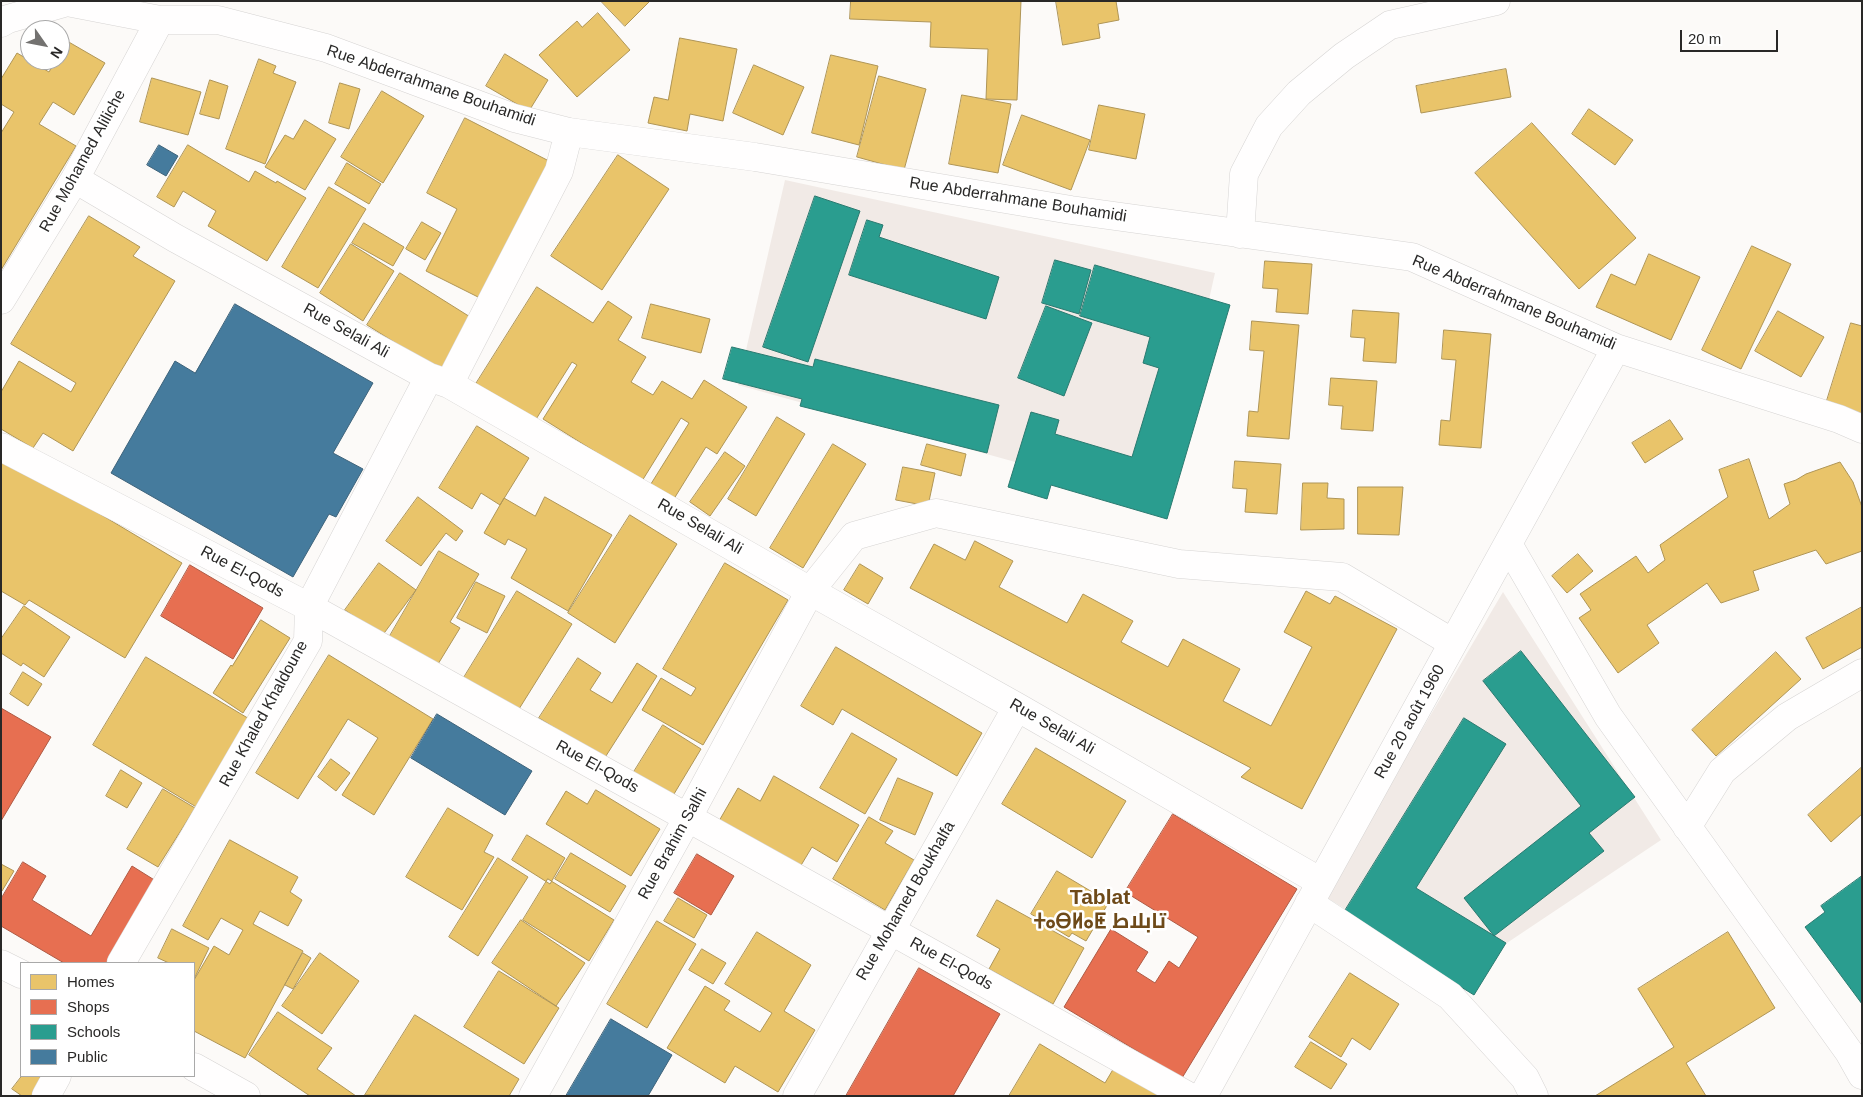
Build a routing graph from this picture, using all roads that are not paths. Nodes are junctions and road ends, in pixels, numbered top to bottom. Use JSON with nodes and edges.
{"nodes":[{"id":1,"x":1496,"y":1,"type":"edge"},
{"id":2,"x":160,"y":20,"type":"junction"},
{"id":3,"x":1,"y":23,"type":"edge"},
{"id":4,"x":570,"y":132,"type":"junction"},
{"id":5,"x":75,"y":179,"type":"junction"},
{"id":6,"x":1240,"y":234,"type":"junction"},
{"id":7,"x":1,"y":300,"type":"edge"},
{"id":8,"x":1616,"y":348,"type":"junction"},
{"id":9,"x":439,"y":380,"type":"junction"},
{"id":10,"x":1862,"y":429,"type":"edge"},
{"id":11,"x":1,"y":447,"type":"edge"},
{"id":12,"x":1508,"y":544,"type":"junction"},
{"id":13,"x":810,"y":591,"type":"junction"},
{"id":14,"x":309,"y":607,"type":"junction"},
{"id":15,"x":1453,"y":643,"type":"junction"},
{"id":16,"x":1862,"y":673,"type":"edge"},
{"id":17,"x":1017,"y":707,"type":"junction"},
{"id":18,"x":688,"y":817,"type":"junction"},
{"id":19,"x":1687,"y":827,"type":"junction"},
{"id":20,"x":1315,"y":893,"type":"junction"},
{"id":21,"x":890,"y":930,"type":"junction"},
{"id":22,"x":122,"y":962,"type":"edge"},
{"id":23,"x":1,"y":964,"type":"edge"},
{"id":24,"x":20,"y":974,"type":"edge"},
{"id":25,"x":195,"y":1068,"type":"edge"},
{"id":26,"x":1862,"y":1074,"type":"edge"},
{"id":27,"x":56,"y":1077,"type":"edge"},
{"id":28,"x":46,"y":1096,"type":"edge"},
{"id":29,"x":246,"y":1096,"type":"edge"},
{"id":30,"x":533,"y":1096,"type":"edge"},
{"id":31,"x":797,"y":1096,"type":"edge"},
{"id":32,"x":1188,"y":1096,"type":"edge"},
{"id":33,"x":1203,"y":1096,"type":"edge"},
{"id":34,"x":1534,"y":1096,"type":"edge"}],
"edges":[{"from":1,"to":6,"type":"street"},
{"from":2,"to":3,"type":"street"},
{"from":2,"to":4,"type":"street","name":"Rue Abderrahmane Bouhamidi"},
{"from":2,"to":5,"type":"street","name":"Rue Mohamed Aliliche"},
{"from":4,"to":6,"type":"street","name":"Rue Abderrahmane Bouhamidi"},
{"from":4,"to":9,"type":"street","name":"Rue Khaled Khaldoune"},
{"from":5,"to":7,"type":"street","name":"Rue Mohamed Aliliche"},
{"from":5,"to":9,"type":"street","name":"Rue Selali Ali"},
{"from":6,"to":8,"type":"street","name":"Rue Abderrahmane Bouhamidi"},
{"from":8,"to":10,"type":"street","name":"Rue Abderrahmane Bouhamidi"},
{"from":8,"to":12,"type":"street","name":"Rue 20 août 1960"},
{"from":9,"to":13,"type":"street","name":"Rue Selali Ali"},
{"from":9,"to":14,"type":"street","name":"Rue Khaled Khaldoune"},
{"from":11,"to":14,"type":"street","name":"Rue El-Qods"},
{"from":12,"to":15,"type":"street","name":"Rue 20 août 1960"},
{"from":12,"to":19,"type":"street"},
{"from":13,"to":15,"type":"street","name":"Rue Brahim Salhi"},
{"from":13,"to":17,"type":"street","name":"Rue Selali Ali"},
{"from":13,"to":18,"type":"street","name":"Rue Brahim Salhi"},
{"from":14,"to":18,"type":"street","name":"Rue El-Qods"},
{"from":14,"to":22,"type":"street","name":"Rue Khaled Khaldoune"},
{"from":15,"to":20,"type":"street","name":"Rue 20 août 1960"},
{"from":16,"to":19,"type":"street"},
{"from":17,"to":20,"type":"street","name":"Rue Selali Ali"},
{"from":17,"to":21,"type":"street","name":"Rue Mohamed Boukhalfa"},
{"from":18,"to":21,"type":"street","name":"Rue El-Qods"},
{"from":18,"to":30,"type":"street","name":"Rue Brahim Salhi"},
{"from":19,"to":26,"type":"street"},
{"from":20,"to":33,"type":"street","name":"Rue 20 août 1960"},
{"from":20,"to":34,"type":"street","name":"Rue Selali Ali"},
{"from":21,"to":31,"type":"street","name":"Rue Mohamed Boukhalfa"},
{"from":21,"to":32,"type":"street","name":"Rue El-Qods"},
{"from":23,"to":24,"type":"street"},
{"from":25,"to":29,"type":"street"},
{"from":27,"to":28,"type":"street"}]}
